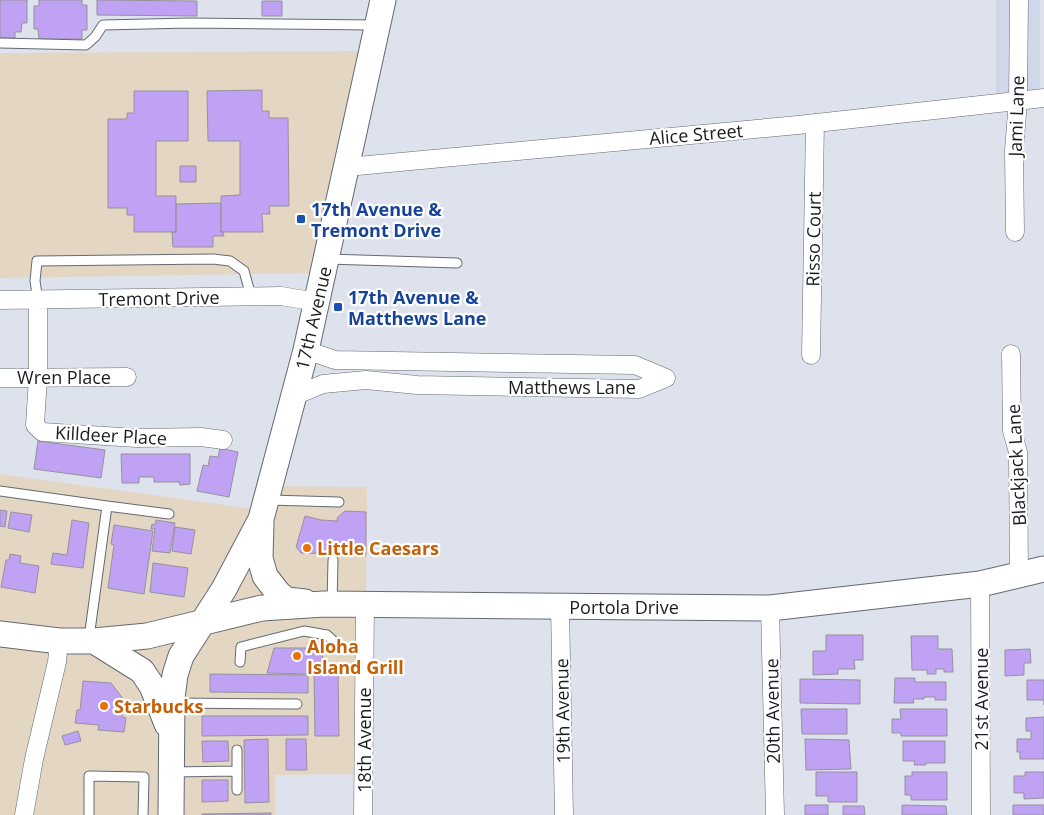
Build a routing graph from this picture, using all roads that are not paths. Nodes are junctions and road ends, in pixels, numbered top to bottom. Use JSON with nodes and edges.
{"nodes":[{"id":1,"x":383,"y":0,"type":"edge"},
{"id":2,"x":1019,"y":0,"type":"edge"},
{"id":3,"x":378,"y":25,"type":"junction"},
{"id":4,"x":0,"y":43,"type":"edge"},
{"id":5,"x":1044,"y":98,"type":"edge"},
{"id":6,"x":1018,"y":101,"type":"junction"},
{"id":7,"x":815,"y":123,"type":"junction"},
{"id":8,"x":347,"y":167,"type":"junction"},
{"id":9,"x":1015,"y":232,"type":"dead end"},
{"id":10,"x":327,"y":259,"type":"junction"},
{"id":11,"x":457,"y":264,"type":"dead end"},
{"id":12,"x":250,"y":296,"type":"junction"},
{"id":13,"x":0,"y":300,"type":"edge"},
{"id":14,"x":38,"y":301,"type":"junction"},
{"id":15,"x":317,"y":302,"type":"junction"},
{"id":16,"x":306,"y":350,"type":"junction"},
{"id":17,"x":1011,"y":354,"type":"dead end"},
{"id":18,"x":811,"y":355,"type":"dead end"},
{"id":19,"x":38,"y":377,"type":"junction"},
{"id":20,"x":127,"y":377,"type":"dead end"},
{"id":21,"x":0,"y":378,"type":"edge"},
{"id":22,"x":294,"y":396,"type":"junction"},
{"id":23,"x":223,"y":440,"type":"dead end"},
{"id":24,"x":0,"y":491,"type":"edge"},
{"id":25,"x":339,"y":502,"type":"dead end"},
{"id":26,"x":107,"y":506,"type":"junction"},
{"id":27,"x":264,"y":510,"type":"junction"},
{"id":28,"x":169,"y":514,"type":"dead end"},
{"id":29,"x":333,"y":560,"type":"dead end"},
{"id":30,"x":1044,"y":569,"type":"edge"},
{"id":31,"x":1019,"y":575,"type":"junction"},
{"id":32,"x":980,"y":584,"type":"junction"},
{"id":33,"x":328,"y":604,"type":"junction"},
{"id":34,"x":365,"y":604,"type":"junction"},
{"id":35,"x":560,"y":606,"type":"junction"},
{"id":36,"x":770,"y":608,"type":"junction"},
{"id":37,"x":204,"y":622,"type":"junction"},
{"id":38,"x":0,"y":634,"type":"edge"},
{"id":39,"x":59,"y":641,"type":"junction"},
{"id":40,"x":91,"y":641,"type":"junction"},
{"id":41,"x":364,"y":649,"type":"junction"},
{"id":42,"x":240,"y":662,"type":"dead end"},
{"id":43,"x":172,"y":703,"type":"junction"},
{"id":44,"x":298,"y":704,"type":"dead end"},
{"id":45,"x":172,"y":735,"type":"junction"},
{"id":46,"x":236,"y":750,"type":"dead end"},
{"id":47,"x":237,"y":771,"type":"junction"},
{"id":48,"x":172,"y":772,"type":"junction"},
{"id":49,"x":237,"y":790,"type":"dead end"},
{"id":50,"x":24,"y":815,"type":"edge"},
{"id":51,"x":89,"y":815,"type":"edge"},
{"id":52,"x":143,"y":815,"type":"edge"},
{"id":53,"x":171,"y":815,"type":"edge"},
{"id":54,"x":363,"y":815,"type":"edge"},
{"id":55,"x":564,"y":815,"type":"edge"},
{"id":56,"x":774,"y":815,"type":"edge"},
{"id":57,"x":981,"y":815,"type":"edge"}],
"edges":[{"from":1,"to":3,"type":"main road","name":"17th Avenue"},
{"from":2,"to":6,"type":"street","name":"Jami Lane"},
{"from":3,"to":4,"type":"lane"},
{"from":3,"to":8,"type":"main road","name":"17th Avenue"},
{"from":5,"to":6,"type":"street","name":"Alice Street"},
{"from":6,"to":7,"type":"street","name":"Alice Street"},
{"from":6,"to":9,"type":"street","name":"Jami Lane"},
{"from":7,"to":8,"type":"street","name":"Alice Street"},
{"from":7,"to":18,"type":"street","name":"Risso Court"},
{"from":8,"to":10,"type":"main road","name":"17th Avenue"},
{"from":10,"to":11,"type":"lane"},
{"from":10,"to":15,"type":"main road","name":"17th Avenue"},
{"from":12,"to":14,"type":"street","name":"Tremont Drive"},
{"from":12,"to":14,"type":"lane"},
{"from":12,"to":15,"type":"street","name":"Tremont Drive"},
{"from":13,"to":14,"type":"street","name":"Tremont Drive"},
{"from":14,"to":19,"type":"street","name":"Killdeer Place"},
{"from":15,"to":16,"type":"main road","name":"17th Avenue"},
{"from":16,"to":22,"type":"main road","name":"17th Avenue"},
{"from":16,"to":22,"type":"street","name":"Matthews Lane"},
{"from":17,"to":31,"type":"street","name":"Blackjack Lane"},
{"from":19,"to":20,"type":"street","name":"Wren Place"},
{"from":19,"to":21,"type":"street","name":"Wren Place"},
{"from":19,"to":23,"type":"street","name":"Killdeer Place"},
{"from":22,"to":27,"type":"main road","name":"17th Avenue"},
{"from":24,"to":26,"type":"lane"},
{"from":25,"to":27,"type":"lane"},
{"from":26,"to":28,"type":"lane"},
{"from":26,"to":40,"type":"lane"},
{"from":27,"to":33,"type":"main road"},
{"from":27,"to":37,"type":"main road","name":"17th Avenue"},
{"from":29,"to":33,"type":"lane"},
{"from":30,"to":31,"type":"main road","name":"Portola Drive"},
{"from":31,"to":32,"type":"main road","name":"Portola Drive"},
{"from":32,"to":36,"type":"main road","name":"Portola Drive"},
{"from":32,"to":57,"type":"street","name":"21st Avenue"},
{"from":33,"to":34,"type":"main road","name":"Portola Drive"},
{"from":33,"to":37,"type":"main road","name":"Portola Drive"},
{"from":34,"to":35,"type":"main road","name":"Portola Drive"},
{"from":34,"to":41,"type":"street","name":"18th Avenue"},
{"from":35,"to":36,"type":"main road","name":"Portola Drive"},
{"from":35,"to":55,"type":"street","name":"19th Avenue"},
{"from":36,"to":56,"type":"street","name":"20th Avenue"},
{"from":37,"to":40,"type":"main road","name":"Portola Drive"},
{"from":37,"to":43,"type":"main road","name":"17th Avenue"},
{"from":38,"to":39,"type":"main road","name":"Portola Drive"},
{"from":39,"to":40,"type":"main road","name":"Portola Drive"},
{"from":39,"to":50,"type":"street"},
{"from":40,"to":45,"type":"main road"},
{"from":41,"to":42,"type":"lane"},
{"from":41,"to":54,"type":"street","name":"18th Avenue"},
{"from":43,"to":44,"type":"lane"},
{"from":43,"to":45,"type":"main road","name":"17th Avenue"},
{"from":45,"to":48,"type":"main road","name":"17th Avenue"},
{"from":46,"to":47,"type":"lane"},
{"from":47,"to":48,"type":"lane"},
{"from":47,"to":49,"type":"lane"},
{"from":48,"to":53,"type":"main road","name":"17th Avenue"},
{"from":51,"to":52,"type":"lane"}]}
